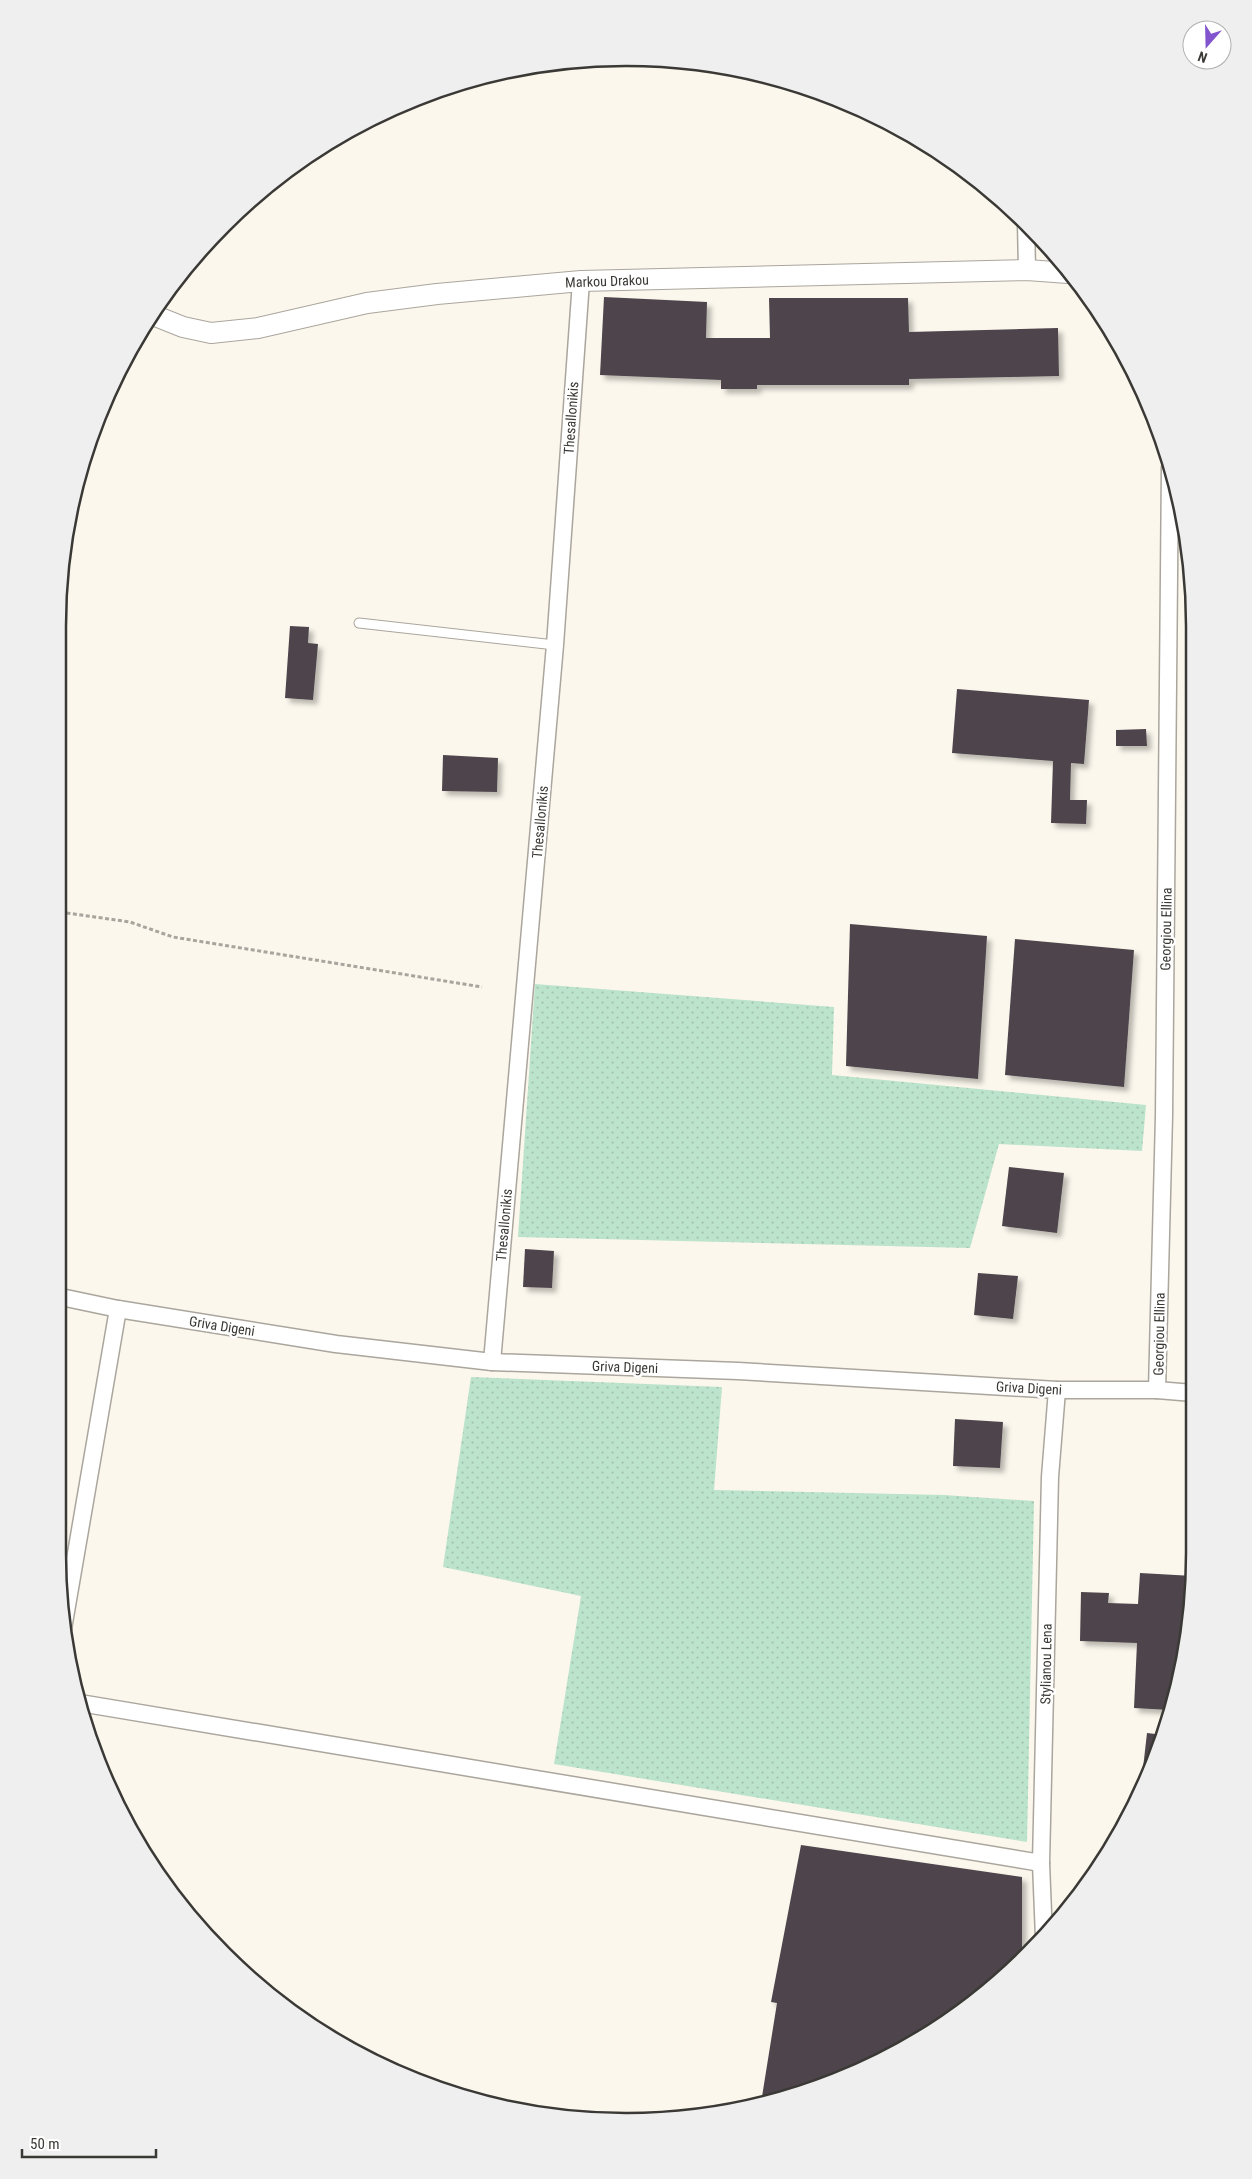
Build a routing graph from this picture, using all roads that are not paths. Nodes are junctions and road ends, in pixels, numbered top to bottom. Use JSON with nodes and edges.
{"nodes":[{"id":1,"x":1027,"y":235,"type":"edge"},
{"id":2,"x":1028,"y":270,"type":"junction"},
{"id":3,"x":1060,"y":272,"type":"edge"},
{"id":4,"x":581,"y":281,"type":"junction"},
{"id":5,"x":159,"y":317,"type":"edge"},
{"id":6,"x":1170,"y":493,"type":"edge"},
{"id":7,"x":359,"y":623,"type":"dead end"},
{"id":8,"x":555,"y":645,"type":"junction"},
{"id":9,"x":66,"y":1298,"type":"edge"},
{"id":10,"x":118,"y":1309,"type":"junction"},
{"id":11,"x":492,"y":1362,"type":"junction"},
{"id":12,"x":1057,"y":1390,"type":"junction"},
{"id":13,"x":1157,"y":1390,"type":"junction"},
{"id":14,"x":1186,"y":1393,"type":"edge"},
{"id":15,"x":68,"y":1600,"type":"edge"},
{"id":16,"x":87,"y":1704,"type":"edge"},
{"id":17,"x":1041,"y":1863,"type":"junction"},
{"id":18,"x":1044,"y":1926,"type":"edge"}],
"edges":[{"from":1,"to":2,"type":"street"},
{"from":2,"to":3,"type":"street","name":"Markou Drakou"},
{"from":2,"to":4,"type":"street","name":"Markou Drakou"},
{"from":4,"to":5,"type":"street","name":"Markou Drakou"},
{"from":4,"to":8,"type":"street","name":"Thesallonikis"},
{"from":6,"to":13,"type":"street","name":"Georgiou Ellina"},
{"from":7,"to":8,"type":"lane"},
{"from":8,"to":11,"type":"street","name":"Thesallonikis"},
{"from":9,"to":10,"type":"street","name":"Griva Digeni"},
{"from":10,"to":11,"type":"street","name":"Griva Digeni"},
{"from":10,"to":15,"type":"street"},
{"from":11,"to":12,"type":"street","name":"Griva Digeni"},
{"from":12,"to":13,"type":"street","name":"Griva Digeni"},
{"from":12,"to":17,"type":"street","name":"Stylianou Lena"},
{"from":13,"to":14,"type":"street","name":"Griva Digeni"},
{"from":16,"to":17,"type":"street"},
{"from":17,"to":18,"type":"street","name":"Stylianou Lena"}]}
